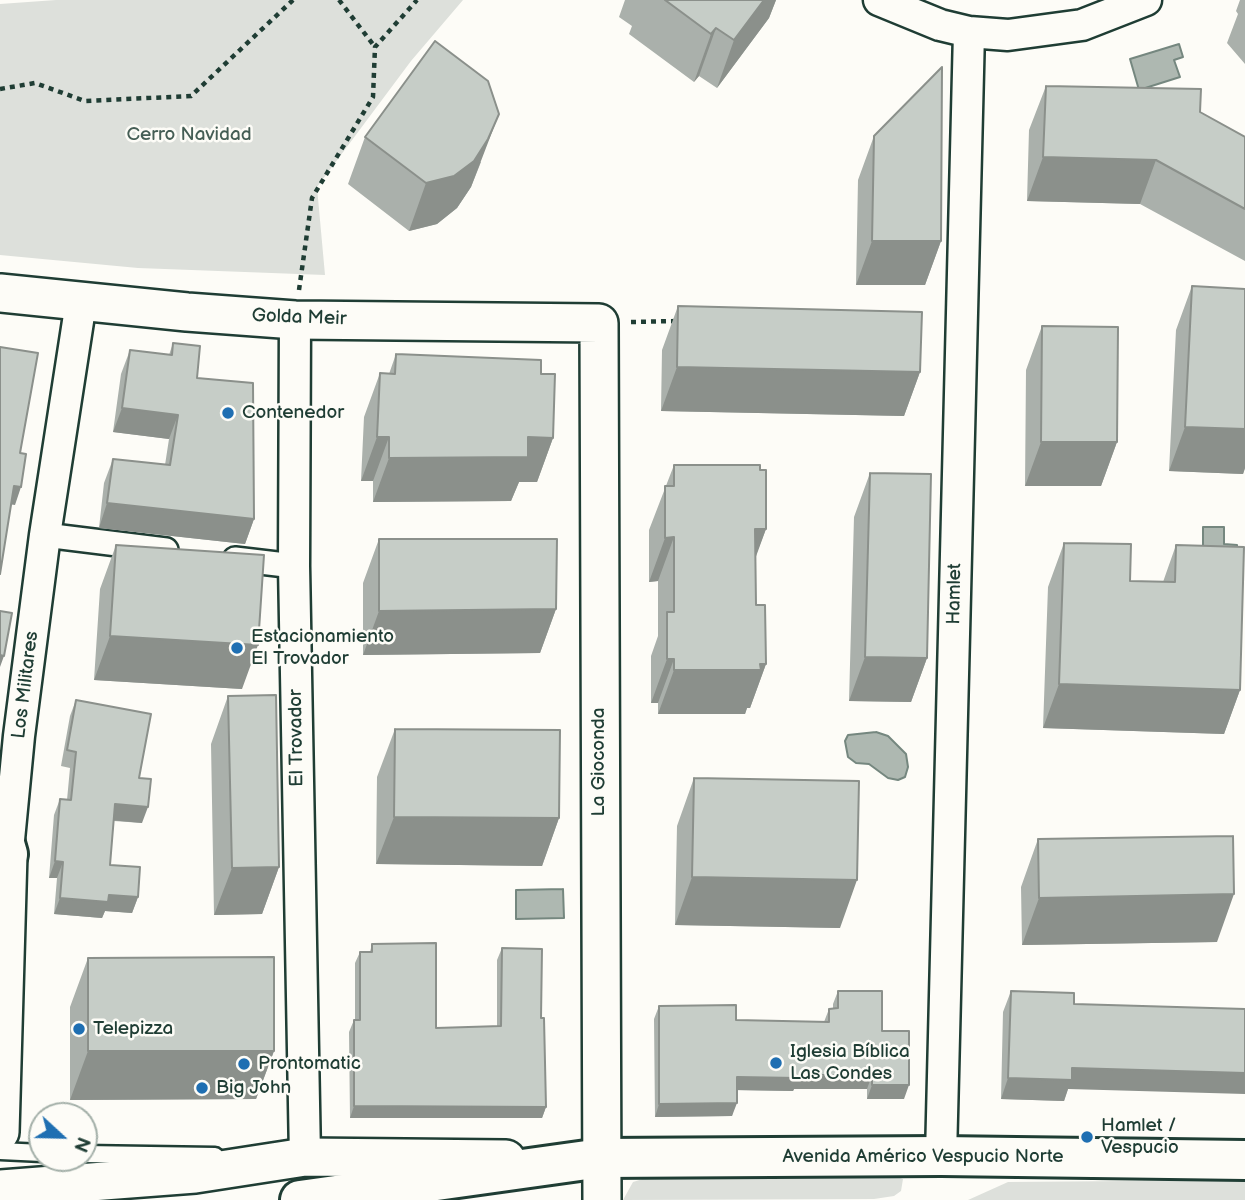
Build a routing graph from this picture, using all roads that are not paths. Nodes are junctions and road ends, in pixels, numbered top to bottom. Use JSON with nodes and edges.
{"nodes":[{"id":1,"x":879,"y":0,"type":"edge"},
{"id":2,"x":1146,"y":0,"type":"edge"},
{"id":3,"x":969,"y":32,"type":"junction"},
{"id":4,"x":0,"y":293,"type":"edge"},
{"id":5,"x":81,"y":302,"type":"junction"},
{"id":6,"x":295,"y":320,"type":"junction"},
{"id":7,"x":599,"y":323,"type":"joint"},
{"id":8,"x":45,"y":535,"type":"junction"},
{"id":9,"x":183,"y":552,"type":"edge"},
{"id":10,"x":211,"y":556,"type":"edge"},
{"id":11,"x":294,"y":566,"type":"junction"},
{"id":12,"x":9,"y":735,"type":"edge"},
{"id":13,"x":4,"y":840,"type":"edge"},
{"id":14,"x":2,"y":1075,"type":"edge"},
{"id":15,"x":0,"y":1132,"type":"edge"},
{"id":16,"x":0,"y":1152,"type":"edge"},
{"id":17,"x":28,"y":1153,"type":"edge"},
{"id":18,"x":98,"y":1154,"type":"edge"},
{"id":19,"x":941,"y":1156,"type":"junction"},
{"id":20,"x":305,"y":1157,"type":"junction"},
{"id":21,"x":601,"y":1158,"type":"junction"},
{"id":22,"x":1245,"y":1160,"type":"edge"},
{"id":23,"x":0,"y":1189,"type":"edge"},
{"id":24,"x":300,"y":1200,"type":"edge"},
{"id":25,"x":601,"y":1200,"type":"edge"}],
"edges":[{"from":1,"to":3,"type":"street"},
{"from":2,"to":3,"type":"street"},
{"from":3,"to":19,"type":"street","name":"Hamlet"},
{"from":4,"to":5,"type":"street","name":"Golda Meir"},
{"from":5,"to":6,"type":"street","name":"Golda Meir"},
{"from":5,"to":8,"type":"street","name":"Los Militares"},
{"from":6,"to":7,"type":"street","name":"Golda Meir"},
{"from":6,"to":11,"type":"street","name":"El Trovador"},
{"from":7,"to":21,"type":"street","name":"La Gioconda"},
{"from":8,"to":9,"type":"street"},
{"from":8,"to":12,"type":"street","name":"Los Militares"},
{"from":10,"to":11,"type":"street"},
{"from":11,"to":20,"type":"street","name":"El Trovador"},
{"from":12,"to":13,"type":"street","name":"Los Militares"},
{"from":13,"to":14,"type":"street","name":"Los Militares"},
{"from":14,"to":15,"type":"street","name":"Los Militares"},
{"from":16,"to":17,"type":"lane"},
{"from":18,"to":20,"type":"lane","name":"Avenida Américo Vespucio Norte"},
{"from":19,"to":21,"type":"main road","name":"Avenida Américo Vespucio Norte"},
{"from":19,"to":22,"type":"main road","name":"Avenida Américo Vespucio Norte"},
{"from":20,"to":21,"type":"street","name":"Avenida Américo Vespucio Norte"},
{"from":20,"to":23,"type":"street","name":"Avenida Américo Vespucio Norte"},
{"from":21,"to":24,"type":"main road","name":"Avenida Américo Vespucio Norte"},
{"from":21,"to":25,"type":"street","name":"La Gioconda"}]}
